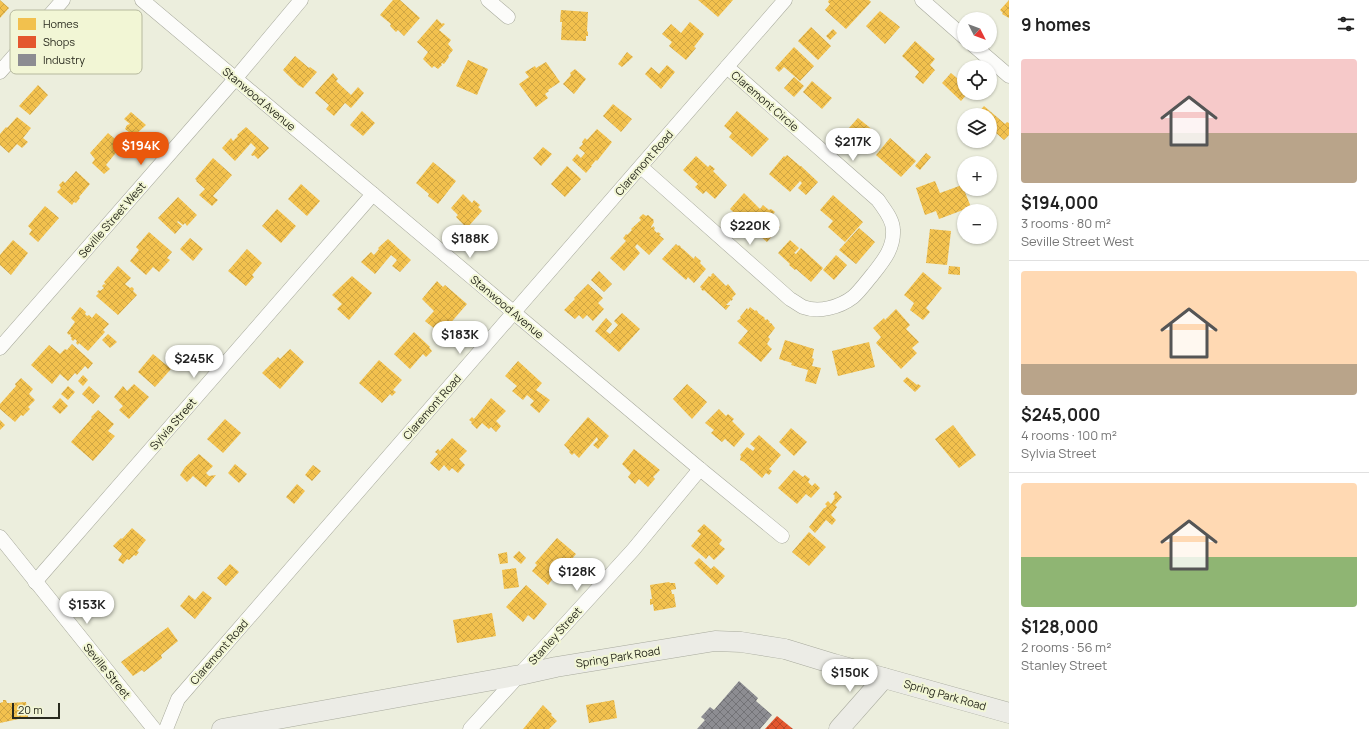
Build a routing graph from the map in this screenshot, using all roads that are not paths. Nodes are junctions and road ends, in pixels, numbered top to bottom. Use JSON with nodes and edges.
{"nodes":[{"id":1,"x":63,"y":0,"type":"edge"},
{"id":2,"x":142,"y":0,"type":"edge"},
{"id":3,"x":301,"y":0,"type":"edge"},
{"id":4,"x":488,"y":0,"type":"edge"},
{"id":5,"x":785,"y":0,"type":"edge"},
{"id":6,"x":922,"y":0,"type":"edge"},
{"id":7,"x":54,"y":10,"type":"edge"},
{"id":8,"x":508,"y":17,"type":"dead end"},
{"id":9,"x":957,"y":31,"type":"edge"},
{"id":10,"x":982,"y":52,"type":"edge"},
{"id":11,"x":10,"y":61,"type":"edge"},
{"id":12,"x":727,"y":67,"type":"junction"},
{"id":13,"x":0,"y":72,"type":"edge"},
{"id":14,"x":1009,"y":76,"type":"edge"},
{"id":15,"x":235,"y":78,"type":"junction"},
{"id":16,"x":640,"y":167,"type":"junction"},
{"id":17,"x":373,"y":194,"type":"junction"},
{"id":18,"x":514,"y":313,"type":"junction"},
{"id":19,"x":0,"y":348,"type":"edge"},
{"id":20,"x":700,"y":469,"type":"junction"},
{"id":21,"x":782,"y":536,"type":"dead end"},
{"id":22,"x":0,"y":537,"type":"edge"},
{"id":23,"x":36,"y":582,"type":"junction"},
{"id":24,"x":520,"y":675,"type":"junction"},
{"id":25,"x":884,"y":678,"type":"junction"},
{"id":26,"x":1009,"y":713,"type":"edge"},
{"id":27,"x":154,"y":729,"type":"edge"},
{"id":28,"x":166,"y":729,"type":"edge"},
{"id":29,"x":222,"y":729,"type":"edge"},
{"id":30,"x":470,"y":729,"type":"edge"},
{"id":31,"x":839,"y":729,"type":"edge"}],
"edges":[{"from":1,"to":7,"type":"street"},
{"from":2,"to":15,"type":"street","name":"Stanwood Avenue"},
{"from":3,"to":15,"type":"street","name":"Seville Street West"},
{"from":4,"to":8,"type":"street"},
{"from":5,"to":12,"type":"street","name":"Claremont Road"},
{"from":6,"to":9,"type":"street"},
{"from":10,"to":14,"type":"street"},
{"from":11,"to":13,"type":"street"},
{"from":12,"to":16,"type":"street","name":"Claremont Road"},
{"from":12,"to":16,"type":"street","name":"Claremont Circle"},
{"from":15,"to":17,"type":"street","name":"Stanwood Avenue"},
{"from":15,"to":19,"type":"street","name":"Seville Street West"},
{"from":16,"to":18,"type":"street","name":"Claremont Road"},
{"from":17,"to":18,"type":"street","name":"Stanwood Avenue"},
{"from":17,"to":23,"type":"street","name":"Sylvia Street"},
{"from":18,"to":20,"type":"street","name":"Stanwood Avenue"},
{"from":18,"to":28,"type":"street","name":"Claremont Road"},
{"from":20,"to":21,"type":"street","name":"Stanwood Avenue"},
{"from":20,"to":24,"type":"street","name":"Stanley Street"},
{"from":22,"to":23,"type":"street","name":"Seville Street"},
{"from":23,"to":27,"type":"street","name":"Seville Street"},
{"from":24,"to":25,"type":"main road","name":"Spring Park Road"},
{"from":24,"to":29,"type":"main road","name":"Spring Park Road"},
{"from":24,"to":30,"type":"street","name":"Stanley Street"},
{"from":25,"to":26,"type":"main road","name":"Spring Park Road"},
{"from":25,"to":31,"type":"main road"}]}
